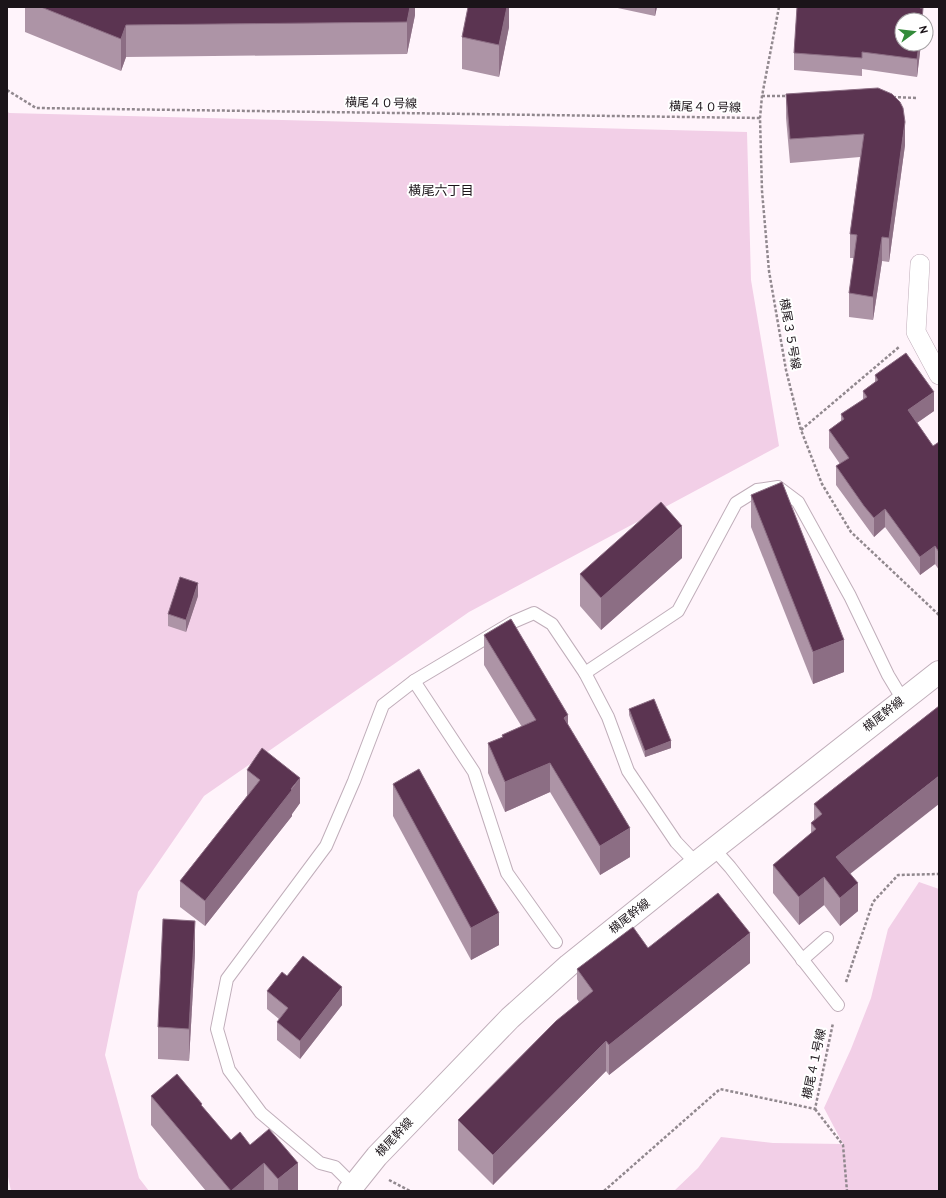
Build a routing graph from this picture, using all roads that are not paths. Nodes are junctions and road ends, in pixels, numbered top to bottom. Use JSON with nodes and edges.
{"nodes":[{"id":1,"x":920,"y":264,"type":"dead end"},
{"id":2,"x":939,"y":375,"type":"edge"},
{"id":3,"x":939,"y":672,"type":"edge"},
{"id":4,"x":585,"y":673,"type":"junction"},
{"id":5,"x":414,"y":681,"type":"junction"},
{"id":6,"x":903,"y":700,"type":"junction"},
{"id":7,"x":714,"y":849,"type":"junction"},
{"id":8,"x":696,"y":863,"type":"junction"},
{"id":9,"x":827,"y":938,"type":"dead end"},
{"id":10,"x":556,"y":942,"type":"dead end"},
{"id":11,"x":802,"y":960,"type":"junction"},
{"id":12,"x":838,"y":1005,"type":"road end"},
{"id":13,"x":351,"y":1188,"type":"edge"}],
"edges":[{"from":1,"to":2,"type":"street"},
{"from":3,"to":6,"type":"street","name":"横尾幹線"},
{"from":4,"to":5,"type":"lane"},
{"from":4,"to":6,"type":"lane"},
{"from":4,"to":8,"type":"lane"},
{"from":5,"to":10,"type":"lane"},
{"from":5,"to":13,"type":"lane"},
{"from":6,"to":7,"type":"street","name":"横尾幹線"},
{"from":7,"to":8,"type":"street","name":"横尾幹線"},
{"from":7,"to":11,"type":"lane"},
{"from":8,"to":13,"type":"street","name":"横尾幹線"},
{"from":9,"to":11,"type":"lane"},
{"from":11,"to":12,"type":"lane"}]}
